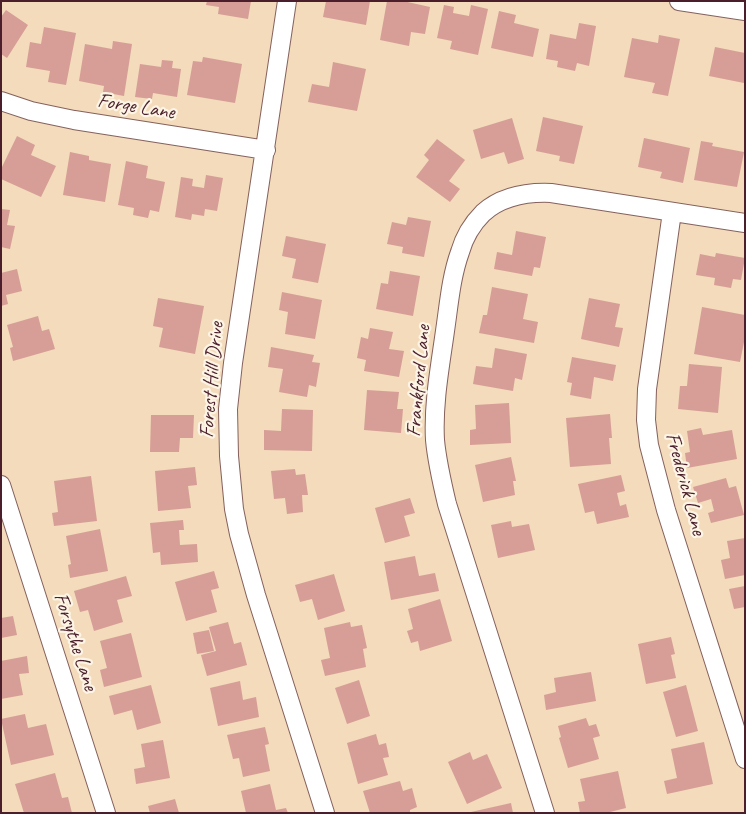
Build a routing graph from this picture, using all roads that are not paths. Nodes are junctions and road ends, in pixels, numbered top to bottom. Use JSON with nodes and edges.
{"nodes":[{"id":1,"x":288,"y":1,"type":"edge"},
{"id":2,"x":679,"y":1,"type":"edge"},
{"id":3,"x":703,"y":3,"type":"edge"},
{"id":4,"x":745,"y":11,"type":"edge"},
{"id":5,"x":1,"y":101,"type":"edge"},
{"id":6,"x":266,"y":150,"type":"junction"},
{"id":7,"x":672,"y":212,"type":"junction"},
{"id":8,"x":745,"y":223,"type":"edge"},
{"id":9,"x":1,"y":485,"type":"edge"},
{"id":10,"x":745,"y":759,"type":"edge"},
{"id":11,"x":106,"y":813,"type":"edge"},
{"id":12,"x":325,"y":813,"type":"edge"},
{"id":13,"x":545,"y":813,"type":"edge"}],
"edges":[{"from":1,"to":6,"type":"street","name":"Forest Hill Drive"},
{"from":2,"to":3,"type":"street"},
{"from":3,"to":4,"type":"street"},
{"from":5,"to":6,"type":"street","name":"Forge Lane"},
{"from":6,"to":12,"type":"street","name":"Forest Hill Drive"},
{"from":7,"to":8,"type":"street","name":"Frankford Lane"},
{"from":7,"to":10,"type":"street","name":"Frederick Lane"},
{"from":7,"to":13,"type":"street","name":"Frankford Lane"},
{"from":9,"to":11,"type":"street","name":"Forsythe Lane"}]}
